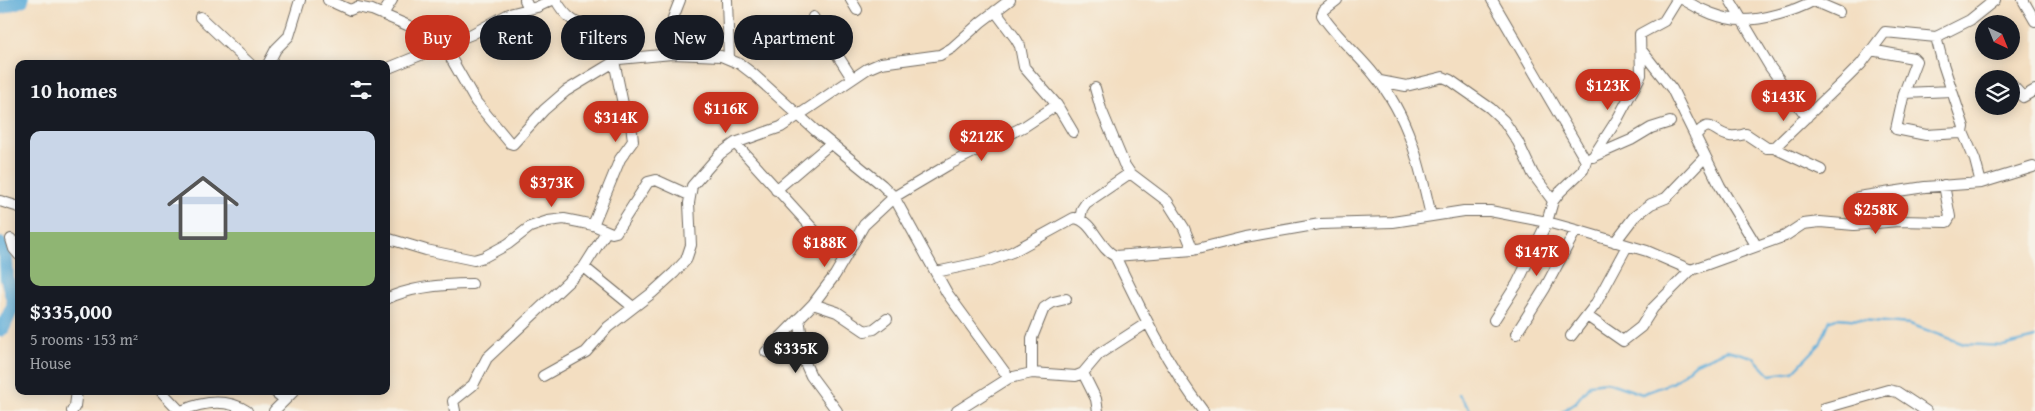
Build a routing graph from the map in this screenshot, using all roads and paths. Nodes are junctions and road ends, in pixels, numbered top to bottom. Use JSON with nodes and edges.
{"nodes":[{"id":1,"x":300,"y":0,"type":"edge"},
{"id":2,"x":328,"y":0,"type":"edge"},
{"id":3,"x":392,"y":0,"type":"edge"},
{"id":4,"x":552,"y":0,"type":"edge"},
{"id":5,"x":556,"y":0,"type":"edge"},
{"id":6,"x":680,"y":0,"type":"edge"},
{"id":7,"x":727,"y":0,"type":"edge"},
{"id":8,"x":851,"y":0,"type":"edge"},
{"id":9,"x":1009,"y":0,"type":"edge"},
{"id":10,"x":1337,"y":0,"type":"edge"},
{"id":11,"x":1492,"y":0,"type":"edge"},
{"id":12,"x":1677,"y":0,"type":"edge"},
{"id":13,"x":1684,"y":0,"type":"edge"},
{"id":14,"x":1730,"y":0,"type":"edge"},
{"id":15,"x":1812,"y":0,"type":"edge"},
{"id":16,"x":1995,"y":0,"type":"edge"},
{"id":17,"x":2023,"y":0,"type":"edge"},
{"id":18,"x":527,"y":5,"type":"edge"},
{"id":19,"x":857,"y":10,"type":"dead end"},
{"id":20,"x":995,"y":11,"type":"junction"},
{"id":21,"x":1838,"y":12,"type":"dead end"},
{"id":22,"x":383,"y":14,"type":"junction"},
{"id":23,"x":567,"y":15,"type":"edge"},
{"id":24,"x":674,"y":15,"type":"edge"},
{"id":25,"x":200,"y":17,"type":"dead end"},
{"id":26,"x":1742,"y":20,"type":"junction"},
{"id":27,"x":2035,"y":21,"type":"edge"},
{"id":28,"x":405,"y":24,"type":"edge"},
{"id":29,"x":470,"y":35,"type":"edge"},
{"id":30,"x":1936,"y":37,"type":"junction"},
{"id":31,"x":1642,"y":50,"type":"junction"},
{"id":32,"x":1871,"y":50,"type":"junction"},
{"id":33,"x":724,"y":57,"type":"edge"},
{"id":34,"x":729,"y":58,"type":"junction"},
{"id":35,"x":246,"y":60,"type":"edge"},
{"id":36,"x":270,"y":60,"type":"edge"},
{"id":37,"x":407,"y":60,"type":"edge"},
{"id":38,"x":452,"y":60,"type":"edge"},
{"id":39,"x":616,"y":60,"type":"joint"},
{"id":40,"x":840,"y":60,"type":"edge"},
{"id":41,"x":390,"y":67,"type":"edge"},
{"id":42,"x":852,"y":78,"type":"junction"},
{"id":43,"x":1380,"y":81,"type":"junction"},
{"id":44,"x":1095,"y":88,"type":"dead end"},
{"id":45,"x":2035,"y":90,"type":"edge"},
{"id":46,"x":1952,"y":91,"type":"junction"},
{"id":47,"x":1904,"y":93,"type":"junction"},
{"id":48,"x":2020,"y":94,"type":"edge"},
{"id":49,"x":1057,"y":105,"type":"junction"},
{"id":50,"x":798,"y":115,"type":"junction"},
{"id":51,"x":1807,"y":117,"type":"junction"},
{"id":52,"x":1670,"y":122,"type":"dead end"},
{"id":53,"x":1073,"y":132,"type":"dead end"},
{"id":54,"x":1963,"y":132,"type":"junction"},
{"id":55,"x":1696,"y":136,"type":"junction"},
{"id":56,"x":735,"y":143,"type":"junction"},
{"id":57,"x":830,"y":144,"type":"junction"},
{"id":58,"x":1774,"y":148,"type":"junction"},
{"id":59,"x":1705,"y":157,"type":"junction"},
{"id":60,"x":1590,"y":159,"type":"junction"},
{"id":61,"x":2033,"y":167,"type":"dead end"},
{"id":62,"x":1821,"y":170,"type":"dead end"},
{"id":63,"x":1130,"y":173,"type":"junction"},
{"id":64,"x":1981,"y":183,"type":"junction"},
{"id":65,"x":1944,"y":185,"type":"junction"},
{"id":66,"x":776,"y":190,"type":"junction"},
{"id":67,"x":690,"y":195,"type":"junction"},
{"id":68,"x":894,"y":197,"type":"junction"},
{"id":69,"x":1858,"y":197,"type":"dead end"},
{"id":70,"x":0,"y":201,"type":"edge"},
{"id":71,"x":1553,"y":201,"type":"junction"},
{"id":72,"x":15,"y":206,"type":"edge"},
{"id":73,"x":1431,"y":216,"type":"junction"},
{"id":74,"x":1080,"y":219,"type":"junction"},
{"id":75,"x":1547,"y":222,"type":"junction"},
{"id":76,"x":594,"y":225,"type":"junction"},
{"id":77,"x":814,"y":230,"type":"dead end"},
{"id":78,"x":1576,"y":230,"type":"junction"},
{"id":79,"x":606,"y":232,"type":"junction"},
{"id":80,"x":11,"y":239,"type":"dead end"},
{"id":81,"x":390,"y":239,"type":"edge"},
{"id":82,"x":1615,"y":242,"type":"junction"},
{"id":83,"x":1756,"y":245,"type":"junction"},
{"id":84,"x":1627,"y":246,"type":"junction"},
{"id":85,"x":15,"y":250,"type":"edge"},
{"id":86,"x":1193,"y":250,"type":"junction"},
{"id":87,"x":1115,"y":256,"type":"junction"},
{"id":88,"x":584,"y":267,"type":"junction"},
{"id":89,"x":1690,"y":270,"type":"junction"},
{"id":90,"x":936,"y":272,"type":"junction"},
{"id":91,"x":472,"y":284,"type":"dead end"},
{"id":92,"x":390,"y":298,"type":"edge"},
{"id":93,"x":1066,"y":299,"type":"dead end"},
{"id":94,"x":813,"y":304,"type":"junction"},
{"id":95,"x":632,"y":307,"type":"junction"},
{"id":96,"x":1587,"y":316,"type":"junction"},
{"id":97,"x":800,"y":318,"type":"junction"},
{"id":98,"x":887,"y":319,"type":"dead end"},
{"id":99,"x":1494,"y":320,"type":"dead end"},
{"id":100,"x":1147,"y":323,"type":"junction"},
{"id":101,"x":1516,"y":334,"type":"dead end"},
{"id":102,"x":1570,"y":336,"type":"dead end"},
{"id":103,"x":766,"y":352,"type":"dead end"},
{"id":104,"x":1032,"y":372,"type":"junction"},
{"id":105,"x":1083,"y":373,"type":"junction"},
{"id":106,"x":543,"y":376,"type":"dead end"},
{"id":107,"x":1009,"y":378,"type":"junction"},
{"id":108,"x":76,"y":395,"type":"edge"},
{"id":109,"x":165,"y":395,"type":"edge"},
{"id":110,"x":279,"y":395,"type":"edge"},
{"id":111,"x":290,"y":395,"type":"edge"},
{"id":112,"x":285,"y":400,"type":"junction"},
{"id":113,"x":72,"y":411,"type":"edge"},
{"id":114,"x":180,"y":411,"type":"edge"},
{"id":115,"x":247,"y":411,"type":"edge"},
{"id":116,"x":274,"y":411,"type":"edge"},
{"id":117,"x":455,"y":411,"type":"edge"},
{"id":118,"x":837,"y":411,"type":"edge"},
{"id":119,"x":957,"y":411,"type":"edge"},
{"id":120,"x":1098,"y":411,"type":"edge"},
{"id":121,"x":1202,"y":411,"type":"edge"},
{"id":122,"x":1827,"y":411,"type":"edge"},
{"id":123,"x":1926,"y":411,"type":"edge"}],
"edges":[{"from":1,"to":36,"type":"street"},
{"from":2,"to":22,"type":"street"},
{"from":3,"to":22,"type":"street"},
{"from":4,"to":18,"type":"street"},
{"from":5,"to":23,"type":"street"},
{"from":6,"to":24,"type":"street"},
{"from":7,"to":34,"type":"street"},
{"from":8,"to":19,"type":"street"},
{"from":9,"to":20,"type":"street"},
{"from":10,"to":43,"type":"street"},
{"from":11,"to":60,"type":"street"},
{"from":12,"to":31,"type":"street"},
{"from":13,"to":26,"type":"street"},
{"from":14,"to":26,"type":"street"},
{"from":15,"to":21,"type":"street"},
{"from":15,"to":26,"type":"street"},
{"from":16,"to":30,"type":"street"},
{"from":17,"to":27,"type":"street"},
{"from":18,"to":29,"type":"street"},
{"from":20,"to":42,"type":"street"},
{"from":20,"to":49,"type":"street"},
{"from":22,"to":28,"type":"street"},
{"from":25,"to":35,"type":"street"},
{"from":26,"to":51,"type":"street"},
{"from":30,"to":32,"type":"street"},
{"from":30,"to":46,"type":"street"},
{"from":31,"to":55,"type":"street"},
{"from":31,"to":60,"type":"street"},
{"from":32,"to":47,"type":"street"},
{"from":32,"to":51,"type":"street"},
{"from":33,"to":34,"type":"street"},
{"from":34,"to":50,"type":"street"},
{"from":37,"to":41,"type":"street"},
{"from":38,"to":39,"type":"street"},
{"from":39,"to":76,"type":"street"},
{"from":40,"to":42,"type":"street"},
{"from":42,"to":50,"type":"street"},
{"from":43,"to":71,"type":"street"},
{"from":43,"to":73,"type":"street"},
{"from":44,"to":63,"type":"street"},
{"from":45,"to":48,"type":"street"},
{"from":46,"to":47,"type":"street"},
{"from":46,"to":54,"type":"street"},
{"from":47,"to":54,"type":"street"},
{"from":49,"to":53,"type":"street"},
{"from":49,"to":68,"type":"street"},
{"from":50,"to":56,"type":"street"},
{"from":50,"to":57,"type":"street"},
{"from":51,"to":58,"type":"street"},
{"from":52,"to":60,"type":"street"},
{"from":54,"to":64,"type":"street"},
{"from":55,"to":58,"type":"street"},
{"from":55,"to":59,"type":"street"},
{"from":56,"to":66,"type":"street"},
{"from":56,"to":67,"type":"street"},
{"from":57,"to":66,"type":"street"},
{"from":57,"to":68,"type":"street"},
{"from":58,"to":62,"type":"street"},
{"from":59,"to":82,"type":"street"},
{"from":59,"to":83,"type":"street"},
{"from":60,"to":71,"type":"street"},
{"from":61,"to":64,"type":"street"},
{"from":63,"to":74,"type":"street"},
{"from":63,"to":86,"type":"street"},
{"from":64,"to":65,"type":"street"},
{"from":65,"to":69,"type":"street"},
{"from":65,"to":83,"type":"street"},
{"from":66,"to":77,"type":"street"},
{"from":67,"to":79,"type":"street"},
{"from":67,"to":95,"type":"street"},
{"from":68,"to":90,"type":"street"},
{"from":68,"to":94,"type":"street"},
{"from":70,"to":72,"type":"street"},
{"from":71,"to":75,"type":"street"},
{"from":73,"to":75,"type":"street"},
{"from":73,"to":86,"type":"street"},
{"from":74,"to":87,"type":"street"},
{"from":74,"to":90,"type":"street"},
{"from":75,"to":78,"type":"street"},
{"from":75,"to":99,"type":"street"},
{"from":76,"to":79,"type":"street"},
{"from":76,"to":81,"type":"street"},
{"from":78,"to":82,"type":"street"},
{"from":78,"to":101,"type":"street"},
{"from":79,"to":88,"type":"street"},
{"from":80,"to":85,"type":"street"},
{"from":82,"to":84,"type":"street"},
{"from":83,"to":89,"type":"street"},
{"from":84,"to":89,"type":"street"},
{"from":84,"to":96,"type":"street"},
{"from":86,"to":87,"type":"street"},
{"from":87,"to":100,"type":"street"},
{"from":88,"to":95,"type":"street"},
{"from":88,"to":117,"type":"street"},
{"from":89,"to":96,"type":"street"},
{"from":90,"to":107,"type":"street"},
{"from":91,"to":92,"type":"street"},
{"from":93,"to":104,"type":"street"},
{"from":94,"to":97,"type":"street"},
{"from":94,"to":98,"type":"street"},
{"from":95,"to":106,"type":"street"},
{"from":96,"to":102,"type":"street"},
{"from":97,"to":103,"type":"street"},
{"from":97,"to":118,"type":"street"},
{"from":100,"to":105,"type":"street"},
{"from":100,"to":121,"type":"street"},
{"from":104,"to":105,"type":"street"},
{"from":104,"to":107,"type":"street"},
{"from":105,"to":120,"type":"street"},
{"from":107,"to":119,"type":"street"},
{"from":108,"to":113,"type":"street"},
{"from":109,"to":114,"type":"street"},
{"from":110,"to":112,"type":"street"},
{"from":111,"to":112,"type":"street"},
{"from":112,"to":116,"type":"street"},
{"from":114,"to":115,"type":"street"},
{"from":122,"to":123,"type":"street"}]}
